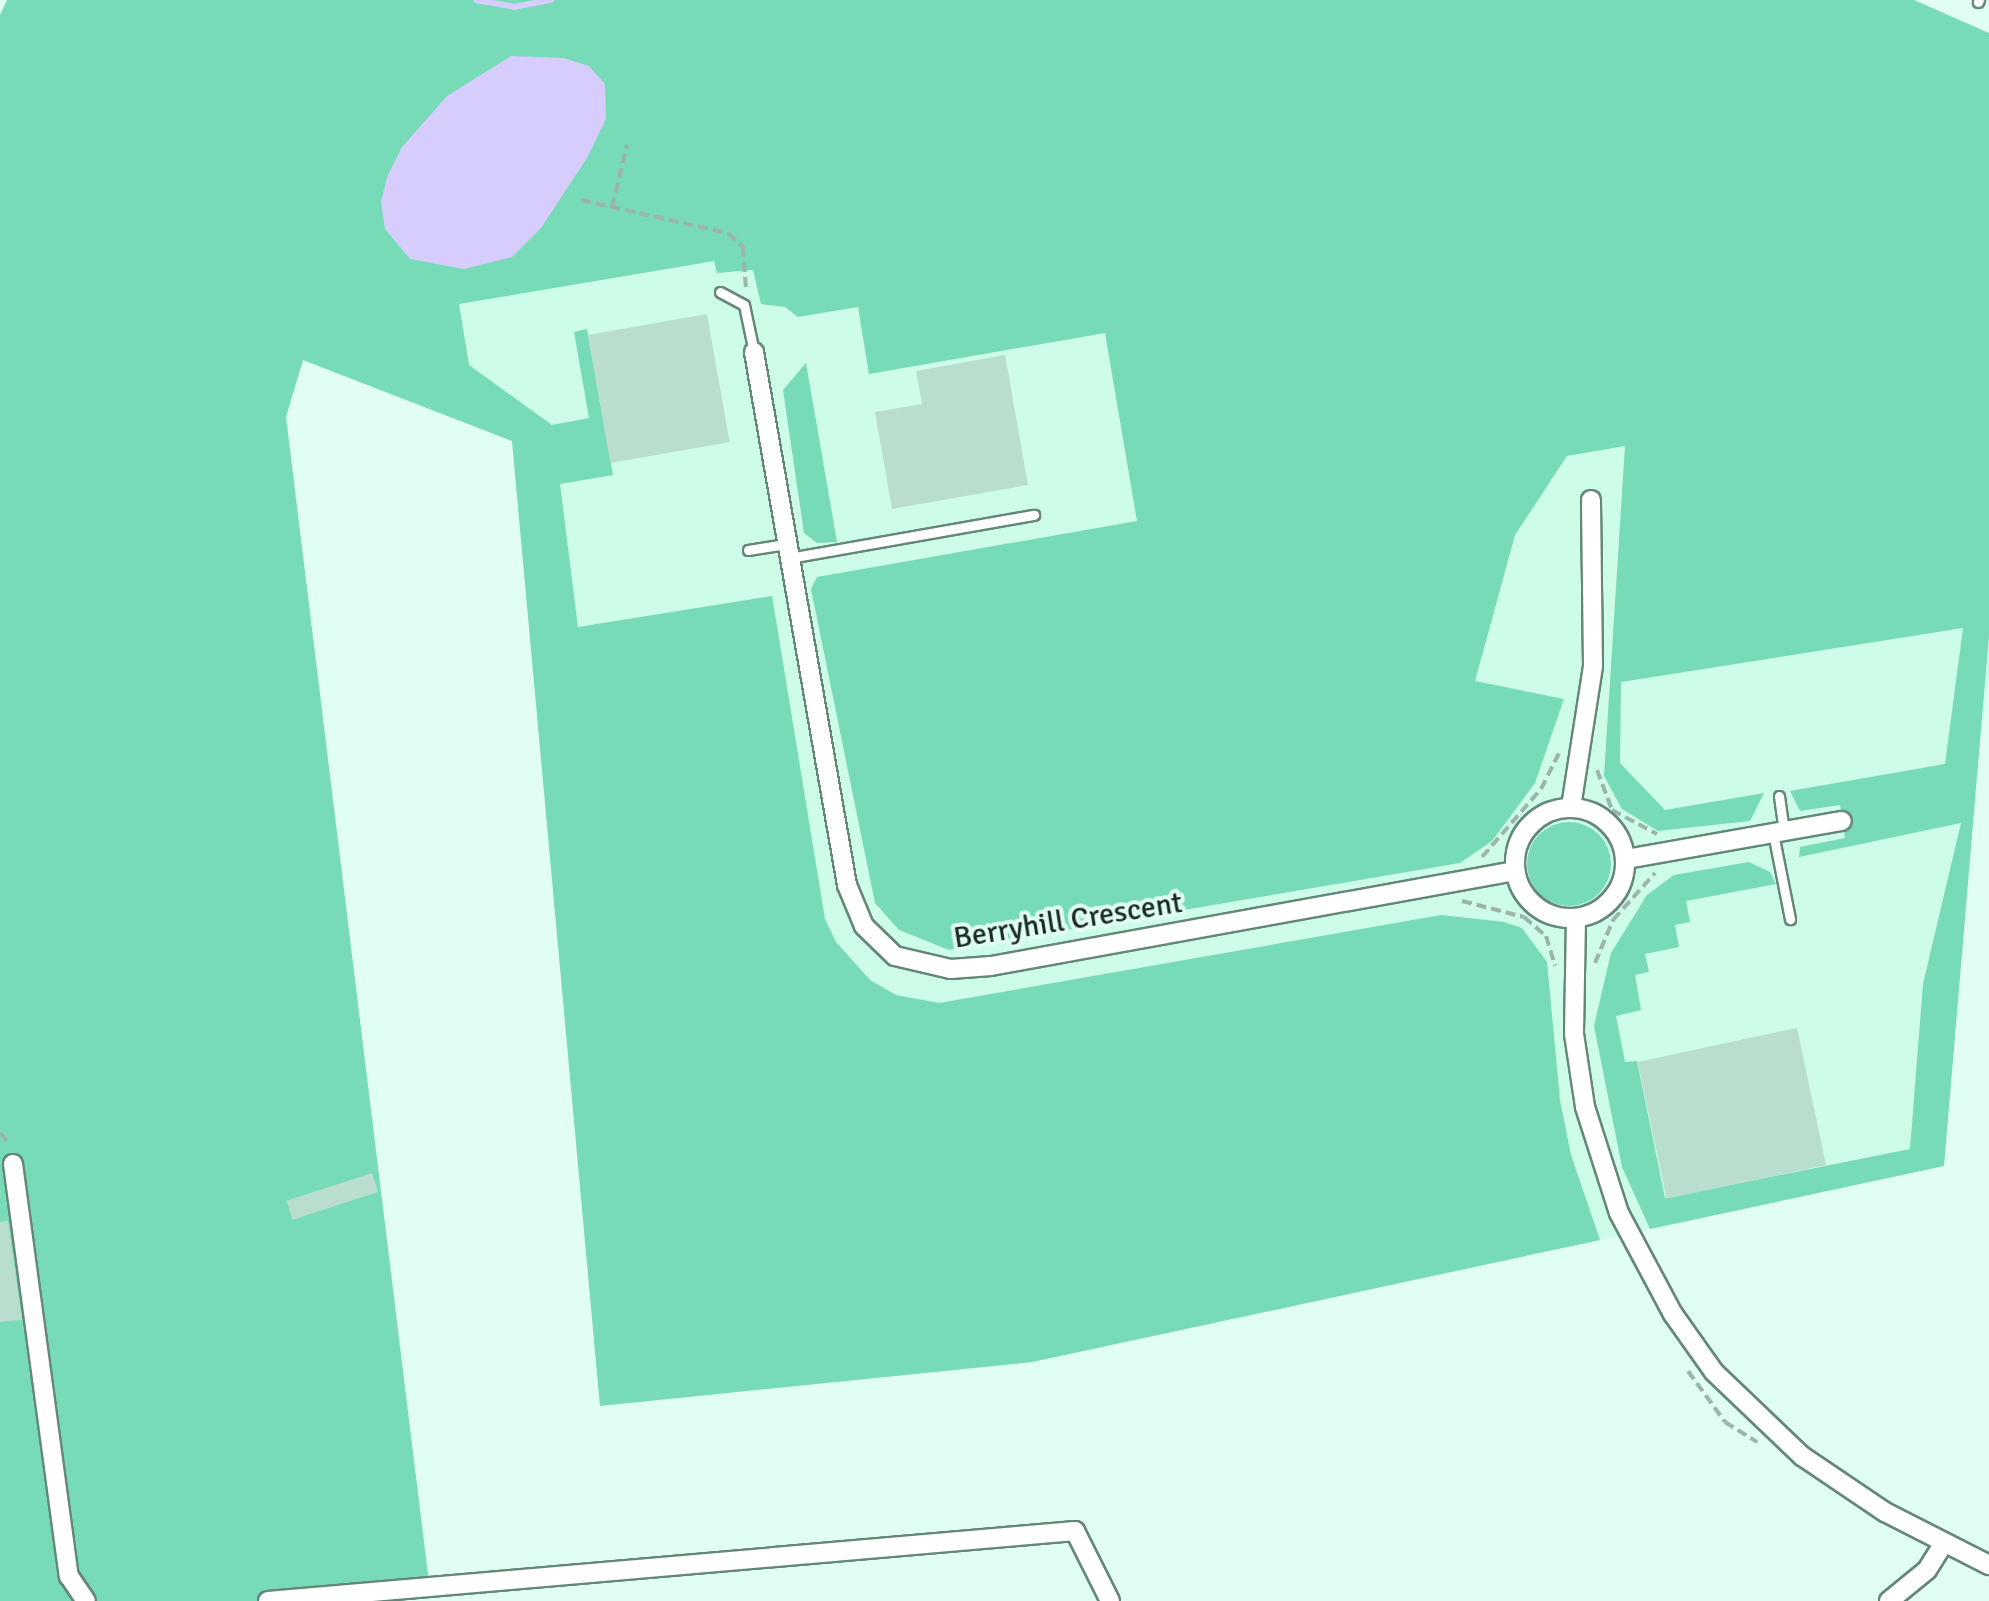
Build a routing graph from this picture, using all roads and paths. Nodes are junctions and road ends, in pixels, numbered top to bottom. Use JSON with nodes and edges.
{"nodes":[{"id":1,"x":626,"y":144,"type":"dead end"},
{"id":2,"x":581,"y":200,"type":"dead end"},
{"id":3,"x":612,"y":207,"type":"junction"},
{"id":4,"x":720,"y":292,"type":"dead end"},
{"id":5,"x":746,"y":311,"type":"junction"},
{"id":6,"x":754,"y":352,"type":"joint"},
{"id":7,"x":1591,"y":500,"type":"dead end"},
{"id":8,"x":1034,"y":515,"type":"dead end"},
{"id":9,"x":748,"y":550,"type":"dead end"},
{"id":10,"x":788,"y":551,"type":"junction"},
{"id":11,"x":1562,"y":746,"type":"dead end"},
{"id":12,"x":1597,"y":758,"type":"dead end"},
{"id":13,"x":1779,"y":796,"type":"dead end"},
{"id":14,"x":1571,"y":807,"type":"junction"},
{"id":15,"x":1842,"y":820,"type":"dead end"},
{"id":16,"x":1779,"y":833,"type":"junction"},
{"id":17,"x":1673,"y":836,"type":"dead end"},
{"id":18,"x":1626,"y":859,"type":"junction"},
{"id":19,"x":1469,"y":864,"type":"dead end"},
{"id":20,"x":1666,"y":868,"type":"dead end"},
{"id":21,"x":1515,"y":872,"type":"junction"},
{"id":22,"x":1439,"y":885,"type":"junction"},
{"id":23,"x":1576,"y":918,"type":"junction"},
{"id":24,"x":1790,"y":919,"type":"dead end"},
{"id":25,"x":1594,"y":968,"type":"dead end"},
{"id":26,"x":1555,"y":974,"type":"dead end"},
{"id":27,"x":13,"y":1164,"type":"dead end"},
{"id":28,"x":1686,"y":1366,"type":"dead end"},
{"id":29,"x":1770,"y":1450,"type":"dead end"},
{"id":30,"x":1944,"y":1544,"type":"junction"},
{"id":31,"x":1989,"y":1565,"type":"edge"},
{"id":32,"x":86,"y":1601,"type":"edge"},
{"id":33,"x":268,"y":1601,"type":"edge"},
{"id":34,"x":1110,"y":1601,"type":"edge"},
{"id":35,"x":1890,"y":1601,"type":"edge"}],
"edges":[{"from":1,"to":3,"type":"path"},
{"from":2,"to":3,"type":"path"},
{"from":3,"to":5,"type":"path"},
{"from":4,"to":5,"type":"lane"},
{"from":5,"to":6,"type":"lane"},
{"from":6,"to":10,"type":"street","name":"Berryhill Crescent"},
{"from":7,"to":14,"type":"street"},
{"from":8,"to":10,"type":"lane"},
{"from":9,"to":10,"type":"lane"},
{"from":10,"to":22,"type":"street","name":"Berryhill Crescent"},
{"from":11,"to":19,"type":"path"},
{"from":12,"to":17,"type":"path"},
{"from":13,"to":16,"type":"lane"},
{"from":14,"to":18,"type":"street"},
{"from":14,"to":21,"type":"street"},
{"from":15,"to":16,"type":"street"},
{"from":16,"to":18,"type":"street"},
{"from":16,"to":24,"type":"lane"},
{"from":18,"to":23,"type":"street"},
{"from":20,"to":25,"type":"path"},
{"from":21,"to":22,"type":"street","name":"Berryhill Crescent"},
{"from":21,"to":23,"type":"street"},
{"from":22,"to":26,"type":"path"},
{"from":23,"to":30,"type":"street"},
{"from":27,"to":32,"type":"street"},
{"from":28,"to":29,"type":"path"},
{"from":30,"to":31,"type":"street"},
{"from":30,"to":35,"type":"street"},
{"from":33,"to":34,"type":"street"}]}
